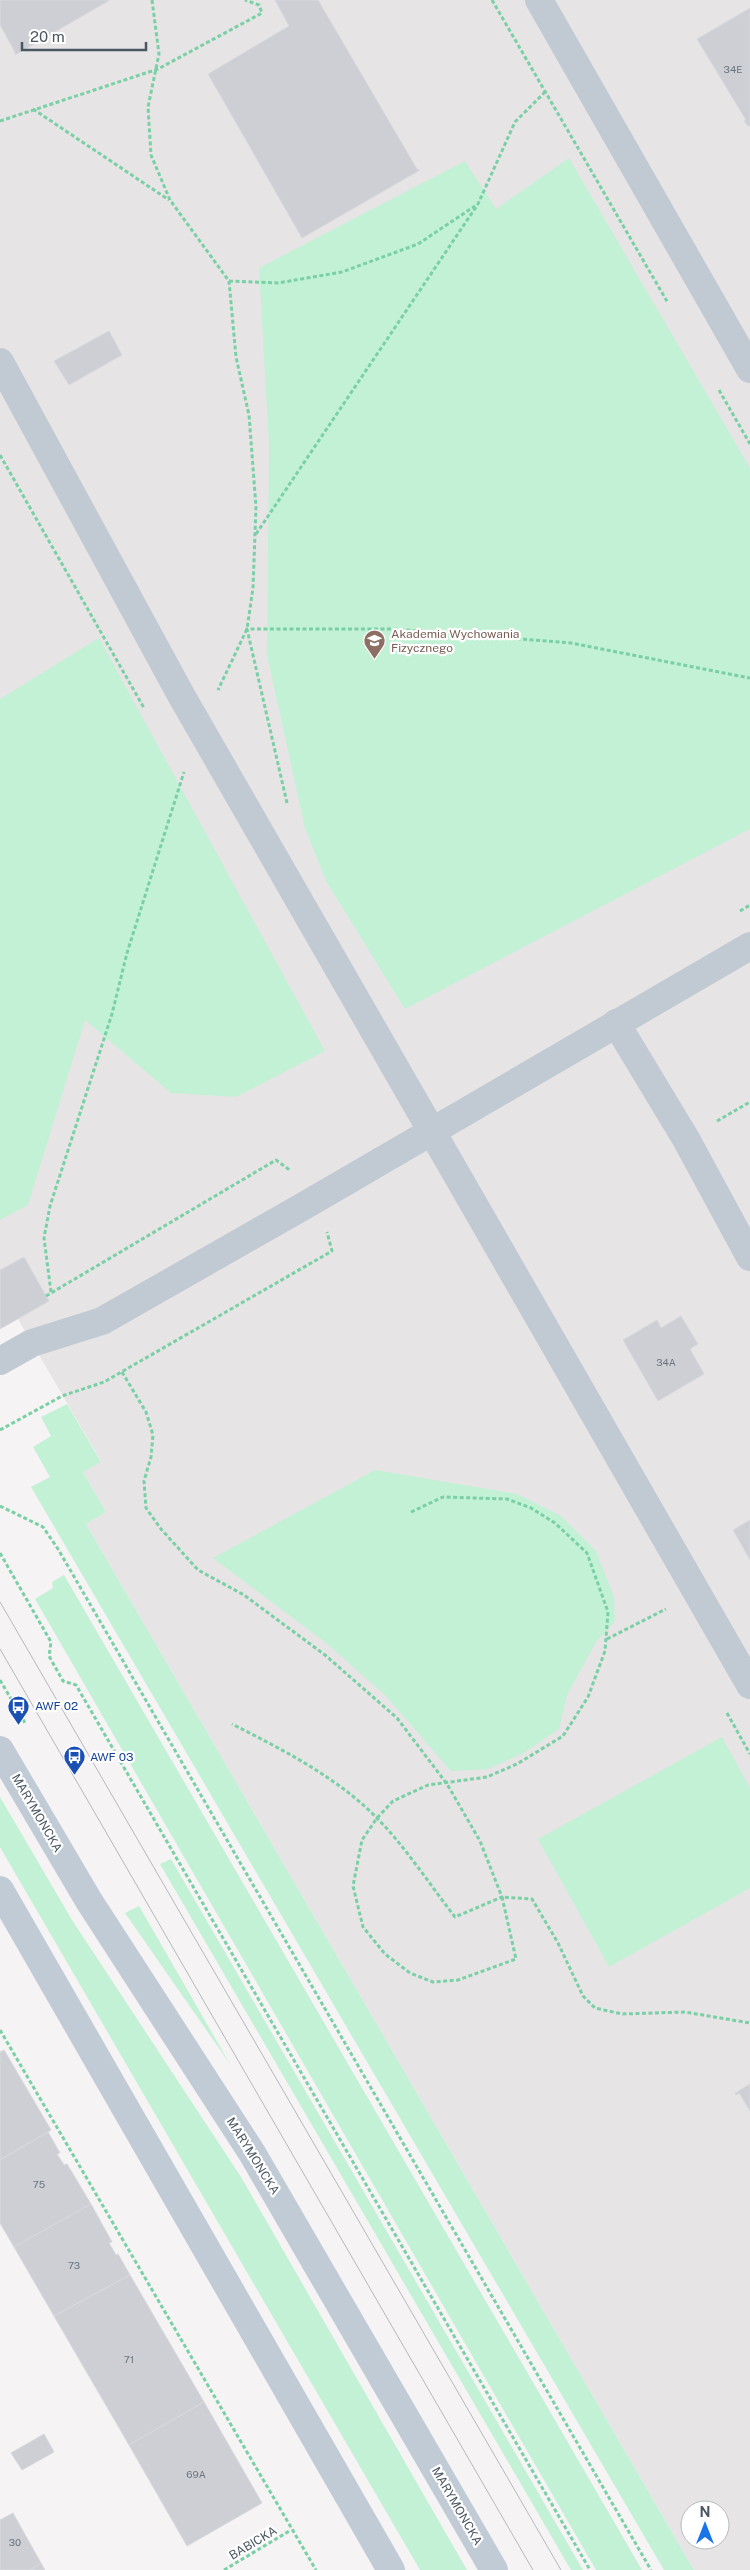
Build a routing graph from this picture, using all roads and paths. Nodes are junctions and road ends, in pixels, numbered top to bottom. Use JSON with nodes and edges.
{"nodes":[{"id":1,"x":245,"y":0,"type":"edge"},
{"id":2,"x":256,"y":0,"type":"edge"},
{"id":3,"x":492,"y":0,"type":"edge"},
{"id":4,"x":539,"y":0,"type":"edge"},
{"id":5,"x":259,"y":5,"type":"junction"},
{"id":6,"x":545,"y":92,"type":"junction"},
{"id":7,"x":33,"y":109,"type":"junction"},
{"id":8,"x":0,"y":122,"type":"edge"},
{"id":9,"x":170,"y":200,"type":"dead end"},
{"id":10,"x":478,"y":204,"type":"junction"},
{"id":11,"x":229,"y":281,"type":"dead end"},
{"id":12,"x":670,"y":306,"type":"dead end"},
{"id":13,"x":0,"y":362,"type":"edge"},
{"id":14,"x":750,"y":369,"type":"edge"},
{"id":15,"x":715,"y":384,"type":"dead end"},
{"id":16,"x":750,"y":444,"type":"edge"},
{"id":17,"x":256,"y":534,"type":"dead end"},
{"id":18,"x":247,"y":629,"type":"dead end"},
{"id":19,"x":750,"y":678,"type":"edge"},
{"id":20,"x":750,"y":946,"type":"edge"},
{"id":21,"x":616,"y":1022,"type":"junction"},
{"id":22,"x":431,"y":1131,"type":"junction"},
{"id":23,"x":326,"y":1227,"type":"dead end"},
{"id":24,"x":750,"y":1257,"type":"edge"},
{"id":25,"x":51,"y":1292,"type":"dead end"},
{"id":26,"x":46,"y":1296,"type":"dead end"},
{"id":27,"x":0,"y":1360,"type":"edge"},
{"id":28,"x":122,"y":1372,"type":"junction"},
{"id":29,"x":0,"y":1430,"type":"edge"},
{"id":30,"x":0,"y":1506,"type":"edge"},
{"id":31,"x":411,"y":1512,"type":"dead end"},
{"id":32,"x":0,"y":1553,"type":"edge"},
{"id":33,"x":664,"y":1600,"type":"dead end"},
{"id":34,"x":606,"y":1639,"type":"junction"},
{"id":35,"x":750,"y":1685,"type":"edge"},
{"id":36,"x":726,"y":1711,"type":"dead end"},
{"id":37,"x":232,"y":1724,"type":"dead end"},
{"id":38,"x":0,"y":1750,"type":"edge"},
{"id":39,"x":750,"y":1754,"type":"edge"},
{"id":40,"x":447,"y":1784,"type":"junction"},
{"id":41,"x":377,"y":1818,"type":"junction"},
{"id":42,"x":0,"y":1890,"type":"edge"},
{"id":43,"x":502,"y":1897,"type":"junction"},
{"id":44,"x":750,"y":2023,"type":"edge"},
{"id":45,"x":0,"y":2030,"type":"edge"},
{"id":46,"x":291,"y":2530,"type":"junction"},
{"id":47,"x":224,"y":2570,"type":"edge"},
{"id":48,"x":316,"y":2570,"type":"edge"},
{"id":49,"x":392,"y":2570,"type":"edge"},
{"id":50,"x":494,"y":2570,"type":"edge"},
{"id":51,"x":590,"y":2570,"type":"edge"},
{"id":52,"x":651,"y":2570,"type":"edge"}],
"edges":[{"from":1,"to":5,"type":"path"},
{"from":2,"to":5,"type":"path"},
{"from":3,"to":6,"type":"path"},
{"from":4,"to":14,"type":"street"},
{"from":5,"to":7,"type":"path"},
{"from":6,"to":10,"type":"path"},
{"from":6,"to":12,"type":"path"},
{"from":7,"to":8,"type":"path"},
{"from":7,"to":9,"type":"path"},
{"from":10,"to":11,"type":"path"},
{"from":10,"to":17,"type":"path"},
{"from":13,"to":22,"type":"street"},
{"from":15,"to":16,"type":"path"},
{"from":18,"to":19,"type":"path"},
{"from":20,"to":21,"type":"street"},
{"from":21,"to":22,"type":"street"},
{"from":21,"to":24,"type":"street"},
{"from":22,"to":27,"type":"street"},
{"from":22,"to":35,"type":"street"},
{"from":23,"to":28,"type":"path"},
{"from":25,"to":26,"type":"path"},
{"from":28,"to":29,"type":"path"},
{"from":28,"to":40,"type":"path"},
{"from":30,"to":52,"type":"path"},
{"from":31,"to":34,"type":"path"},
{"from":32,"to":51,"type":"path"},
{"from":33,"to":34,"type":"path"},
{"from":34,"to":40,"type":"path"},
{"from":36,"to":39,"type":"path"},
{"from":37,"to":41,"type":"path"},
{"from":38,"to":50,"type":"main road","name":"MARYMONCKA"},
{"from":40,"to":41,"type":"path"},
{"from":40,"to":43,"type":"path"},
{"from":41,"to":43,"type":"path"},
{"from":41,"to":43,"type":"path"},
{"from":42,"to":49,"type":"main road"},
{"from":43,"to":44,"type":"path"},
{"from":45,"to":46,"type":"path"},
{"from":46,"to":47,"type":"path","name":"BABICKA"},
{"from":46,"to":48,"type":"path"}]}
